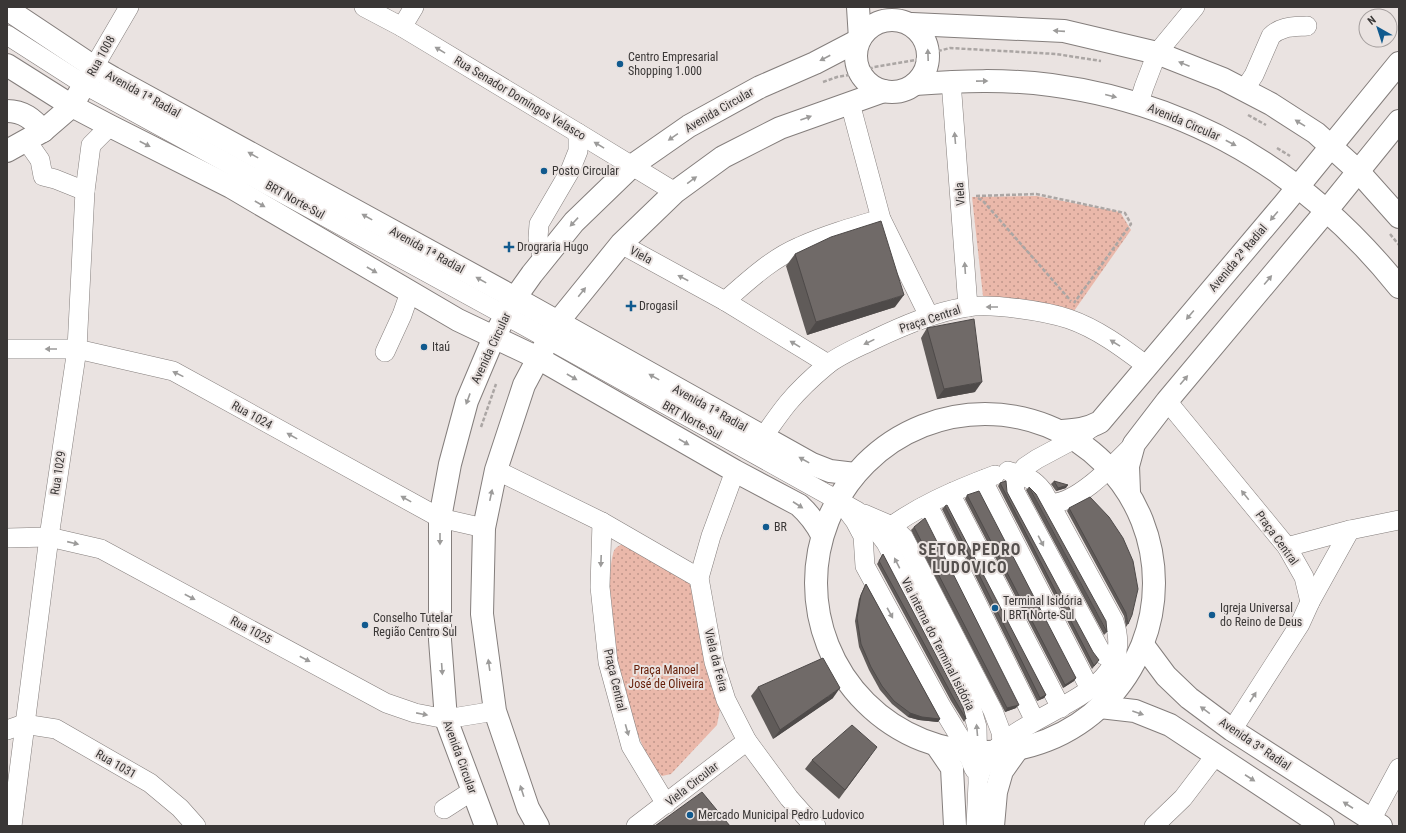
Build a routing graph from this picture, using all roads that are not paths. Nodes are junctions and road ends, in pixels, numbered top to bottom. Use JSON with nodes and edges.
{"nodes":[{"id":1,"x":129,"y":7,"type":"edge"},
{"id":2,"x":364,"y":7,"type":"edge"},
{"id":3,"x":414,"y":7,"type":"edge"},
{"id":4,"x":858,"y":7,"type":"edge"},
{"id":5,"x":1195,"y":7,"type":"edge"},
{"id":6,"x":7,"y":9,"type":"edge"},
{"id":7,"x":910,"y":18,"type":"edge"},
{"id":8,"x":7,"y":24,"type":"edge"},
{"id":9,"x":1307,"y":26,"type":"dead end"},
{"id":10,"x":402,"y":27,"type":"junction"},
{"id":11,"x":7,"y":36,"type":"edge"},
{"id":12,"x":860,"y":39,"type":"junction"},
{"id":13,"x":1156,"y":53,"type":"junction"},
{"id":14,"x":1399,"y":63,"type":"edge"},
{"id":15,"x":7,"y":65,"type":"edge"},
{"id":16,"x":90,"y":76,"type":"junction"},
{"id":17,"x":951,"y":81,"type":"junction"},
{"id":18,"x":915,"y":84,"type":"junction"},
{"id":19,"x":1244,"y":90,"type":"junction"},
{"id":20,"x":884,"y":91,"type":"junction"},
{"id":21,"x":850,"y":103,"type":"junction"},
{"id":22,"x":1139,"y":103,"type":"junction"},
{"id":23,"x":72,"y":106,"type":"junction"},
{"id":24,"x":7,"y":111,"type":"edge"},
{"id":25,"x":1399,"y":121,"type":"edge"},
{"id":26,"x":110,"y":126,"type":"junction"},
{"id":27,"x":578,"y":133,"type":"junction"},
{"id":28,"x":35,"y":135,"type":"junction"},
{"id":29,"x":1331,"y":145,"type":"junction"},
{"id":30,"x":7,"y":150,"type":"edge"},
{"id":31,"x":633,"y":165,"type":"junction"},
{"id":32,"x":1358,"y":171,"type":"junction"},
{"id":33,"x":1298,"y":186,"type":"junction"},
{"id":34,"x":85,"y":191,"type":"junction"},
{"id":35,"x":675,"y":192,"type":"junction"},
{"id":36,"x":1327,"y":210,"type":"junction"},
{"id":37,"x":1399,"y":217,"type":"edge"},
{"id":38,"x":881,"y":219,"type":"junction"},
{"id":39,"x":621,"y":244,"type":"junction"},
{"id":40,"x":543,"y":260,"type":"junction"},
{"id":41,"x":1399,"y":287,"type":"edge"},
{"id":42,"x":410,"y":292,"type":"junction"},
{"id":43,"x":725,"y":301,"type":"junction"},
{"id":44,"x":510,"y":307,"type":"junction"},
{"id":45,"x":968,"y":307,"type":"junction"},
{"id":46,"x":929,"y":316,"type":"junction"},
{"id":47,"x":494,"y":337,"type":"junction"},
{"id":48,"x":548,"y":340,"type":"junction"},
{"id":49,"x":7,"y":349,"type":"edge"},
{"id":50,"x":77,"y":349,"type":"junction"},
{"id":51,"x":385,"y":352,"type":"dead end"},
{"id":52,"x":828,"y":364,"type":"junction"},
{"id":53,"x":1147,"y":366,"type":"junction"},
{"id":54,"x":1167,"y":401,"type":"junction"},
{"id":55,"x":1068,"y":435,"type":"junction"},
{"id":56,"x":763,"y":437,"type":"junction"},
{"id":57,"x":1134,"y":444,"type":"junction"},
{"id":58,"x":1111,"y":468,"type":"junction"},
{"id":59,"x":496,"y":470,"type":"junction"},
{"id":60,"x":735,"y":471,"type":"junction"},
{"id":61,"x":1017,"y":471,"type":"junction"},
{"id":62,"x":855,"y":474,"type":"junction"},
{"id":63,"x":985,"y":479,"type":"junction"},
{"id":64,"x":953,"y":492,"type":"junction"},
{"id":65,"x":1129,"y":492,"type":"junction"},
{"id":66,"x":836,"y":501,"type":"junction"},
{"id":67,"x":923,"y":507,"type":"junction"},
{"id":68,"x":1056,"y":507,"type":"junction"},
{"id":69,"x":440,"y":518,"type":"junction"},
{"id":70,"x":1399,"y":520,"type":"edge"},
{"id":71,"x":602,"y":522,"type":"junction"},
{"id":72,"x":889,"y":526,"type":"junction"},
{"id":73,"x":484,"y":528,"type":"junction"},
{"id":74,"x":1350,"y":530,"type":"junction"},
{"id":75,"x":822,"y":535,"type":"junction"},
{"id":76,"x":48,"y":537,"type":"junction"},
{"id":77,"x":7,"y":538,"type":"edge"},
{"id":78,"x":1287,"y":547,"type":"junction"},
{"id":79,"x":865,"y":566,"type":"junction"},
{"id":80,"x":699,"y":578,"type":"junction"},
{"id":81,"x":1310,"y":602,"type":"junction"},
{"id":82,"x":1144,"y":645,"type":"junction"},
{"id":83,"x":1108,"y":652,"type":"junction"},
{"id":84,"x":1095,"y":698,"type":"junction"},
{"id":85,"x":1061,"y":708,"type":"junction"},
{"id":86,"x":495,"y":711,"type":"junction"},
{"id":87,"x":446,"y":719,"type":"junction"},
{"id":88,"x":1035,"y":721,"type":"junction"},
{"id":89,"x":16,"y":727,"type":"edge"},
{"id":90,"x":1232,"y":730,"type":"junction"},
{"id":91,"x":747,"y":741,"type":"junction"},
{"id":92,"x":937,"y":746,"type":"junction"},
{"id":93,"x":992,"y":749,"type":"junction"},
{"id":94,"x":1215,"y":756,"type":"junction"},
{"id":95,"x":1399,"y":768,"type":"edge"},
{"id":96,"x":978,"y":783,"type":"junction"},
{"id":97,"x":472,"y":791,"type":"junction"},
{"id":98,"x":666,"y":804,"type":"junction"},
{"id":99,"x":444,"y":809,"type":"dead end"},
{"id":100,"x":1376,"y":823,"type":"edge"},
{"id":101,"x":12,"y":826,"type":"edge"},
{"id":102,"x":196,"y":826,"type":"edge"},
{"id":103,"x":486,"y":826,"type":"edge"},
{"id":104,"x":538,"y":826,"type":"edge"},
{"id":105,"x":636,"y":826,"type":"edge"},
{"id":106,"x":816,"y":826,"type":"edge"},
{"id":107,"x":955,"y":826,"type":"edge"},
{"id":108,"x":976,"y":826,"type":"edge"},
{"id":109,"x":993,"y":826,"type":"edge"},
{"id":110,"x":1154,"y":826,"type":"edge"},
{"id":111,"x":1323,"y":826,"type":"edge"}],
"edges":[{"from":1,"to":16,"type":"street","name":"Rua 1008"},
{"from":2,"to":10,"type":"street","name":"Rua Senador Domingos Velasco"},
{"from":3,"to":10,"type":"street"},
{"from":4,"to":12,"type":"main road"},
{"from":5,"to":13,"type":"street"},
{"from":6,"to":16,"type":"main road","name":"Avenida 1ª Radial"},
{"from":7,"to":12,"type":"main road"},
{"from":13,"to":7,"type":"main road","one_way":true},
{"from":18,"to":7,"type":"main road","one_way":true},
{"from":8,"to":16,"type":"street"},
{"from":9,"to":19,"type":"street"},
{"from":27,"to":10,"type":"street","name":"Rua Senador Domingos Velasco","one_way":true},
{"from":11,"to":16,"type":"street"},
{"from":12,"to":20,"type":"main road"},
{"from":12,"to":31,"type":"main road","name":"Avenida Circular","one_way":true},
{"from":19,"to":13,"type":"main road","one_way":true},
{"from":13,"to":22,"type":"street"},
{"from":14,"to":29,"type":"main road","name":"Avenida 2ª Radial"},
{"from":15,"to":23,"type":"main road","name":"Avenida 1ª Radial"},
{"from":16,"to":23,"type":"main road","name":"Rua 1008"},
{"from":16,"to":44,"type":"main road","name":"Avenida 1ª Radial"},
{"from":17,"to":18,"type":"main road","name":"Avenida Circular"},
{"from":17,"to":22,"type":"main road","name":"Avenida Circular","one_way":true},
{"from":45,"to":17,"type":"street","name":"Viela","one_way":true},
{"from":18,"to":20,"type":"main road"},
{"from":29,"to":19,"type":"main road","one_way":true},
{"from":20,"to":21,"type":"main road"},
{"from":35,"to":21,"type":"main road","one_way":true},
{"from":21,"to":38,"type":"street"},
{"from":22,"to":33,"type":"main road","name":"Avenida Circular","one_way":true},
{"from":23,"to":26,"type":"main road","name":"Avenida 1ª Radial"},
{"from":23,"to":28,"type":"main road","name":"Rua 1008"},
{"from":24,"to":28,"type":"main road"},
{"from":25,"to":32,"type":"main road"},
{"from":26,"to":34,"type":"street","name":"Rua 1029"},
{"from":26,"to":42,"type":"main road","name":"Avenida 1ª Radial","one_way":true},
{"from":31,"to":27,"type":"street","name":"Rua Senador Domingos Velasco","one_way":true},
{"from":27,"to":40,"type":"street"},
{"from":28,"to":30,"type":"main road","name":"Rua 1008"},
{"from":28,"to":34,"type":"street"},
{"from":29,"to":32,"type":"main road"},
{"from":29,"to":33,"type":"main road","name":"Avenida 2ª Radial"},
{"from":31,"to":35,"type":"street","name":"Rua Senador Domingos Velasco"},
{"from":31,"to":40,"type":"main road","name":"Avenida Circular","one_way":true},
{"from":32,"to":36,"type":"main road"},
{"from":32,"to":37,"type":"main road"},
{"from":33,"to":36,"type":"main road","name":"Avenida Circular"},
{"from":33,"to":53,"type":"main road","name":"Avenida 2ª Radial","one_way":true},
{"from":34,"to":50,"type":"street","name":"Rua 1029"},
{"from":35,"to":39,"type":"main road"},
{"from":36,"to":41,"type":"main road","name":"Avenida Circular"},
{"from":54,"to":36,"type":"main road","one_way":true},
{"from":38,"to":43,"type":"street"},
{"from":38,"to":46,"type":"street"},
{"from":43,"to":39,"type":"street","name":"Viela","one_way":true},
{"from":48,"to":39,"type":"main road","one_way":true},
{"from":40,"to":44,"type":"main road","name":"Avenida Circular"},
{"from":42,"to":47,"type":"main road","name":"Avenida 1ª Radial"},
{"from":42,"to":51,"type":"street"},
{"from":52,"to":43,"type":"street","name":"Viela","one_way":true},
{"from":44,"to":47,"type":"main road","name":"Avenida Circular"},
{"from":44,"to":48,"type":"main road","name":"Avenida 1ª Radial"},
{"from":45,"to":46,"type":"street","name":"Praça Central"},
{"from":53,"to":45,"type":"street","name":"Praça Central","one_way":true},
{"from":46,"to":52,"type":"street","name":"Praça Central","one_way":true},
{"from":47,"to":48,"type":"main road","name":"Avenida 1ª Radial"},
{"from":47,"to":69,"type":"main road","name":"Avenida Circular","one_way":true},
{"from":56,"to":48,"type":"main road","name":"Avenida 1ª Radial","one_way":true},
{"from":48,"to":59,"type":"main road"},
{"from":48,"to":60,"type":"main road","name":"Avenida 1ª Radial","one_way":true},
{"from":48,"to":66,"type":"street","name":"BRT Norte-Sul"},
{"from":50,"to":49,"type":"street","name":"Rua 1024","one_way":true},
{"from":69,"to":50,"type":"street","name":"Rua 1024","one_way":true},
{"from":50,"to":76,"type":"street","name":"Rua 1029"},
{"from":52,"to":56,"type":"street","name":"Praça Central"},
{"from":53,"to":55,"type":"main road","name":"Avenida 2ª Radial"},
{"from":54,"to":57,"type":"main road"},
{"from":78,"to":54,"type":"street","name":"Praça Central","one_way":true},
{"from":55,"to":58,"type":"main road"},
{"from":55,"to":61,"type":"street"},
{"from":55,"to":62,"type":"main road"},
{"from":62,"to":56,"type":"main road","name":"Avenida 1ª Radial","one_way":true},
{"from":57,"to":58,"type":"street"},
{"from":57,"to":65,"type":"main road"},
{"from":58,"to":65,"type":"main road"},
{"from":58,"to":68,"type":"street"},
{"from":59,"to":71,"type":"street"},
{"from":73,"to":59,"type":"main road","one_way":true},
{"from":60,"to":75,"type":"main road","name":"Avenida 1ª Radial","one_way":true},
{"from":60,"to":80,"type":"street","name":"Viela da Feira"},
{"from":61,"to":63,"type":"street"},
{"from":61,"to":68,"type":"street"},
{"from":61,"to":83,"type":"street","one_way":true},
{"from":62,"to":66,"type":"main road"},
{"from":63,"to":64,"type":"street"},
{"from":63,"to":84,"type":"street"},
{"from":64,"to":67,"type":"street"},
{"from":64,"to":85,"type":"street"},
{"from":65,"to":82,"type":"main road"},
{"from":66,"to":72,"type":"street","name":"Via interna do Terminal Isidória"},
{"from":66,"to":75,"type":"main road"},
{"from":66,"to":79,"type":"street","name":"Via interna do Terminal Isidória"},
{"from":67,"to":72,"type":"street"},
{"from":67,"to":88,"type":"street"},
{"from":68,"to":83,"type":"street"},
{"from":69,"to":73,"type":"street","name":"Rua 1024"},
{"from":69,"to":87,"type":"main road","name":"Avenida Circular","one_way":true},
{"from":70,"to":74,"type":"street"},
{"from":71,"to":80,"type":"street"},
{"from":71,"to":98,"type":"street","name":"Praça Central","one_way":true},
{"from":72,"to":79,"type":"street"},
{"from":93,"to":72,"type":"street","name":"Via interna do Terminal Isidória","one_way":true},
{"from":72,"to":93,"type":"street","name":"Via interna do Terminal Isidória"},
{"from":86,"to":73,"type":"main road","one_way":true},
{"from":74,"to":78,"type":"street"},
{"from":74,"to":81,"type":"street"},
{"from":75,"to":92,"type":"main road"},
{"from":76,"to":77,"type":"street","name":"Rua 1025"},
{"from":76,"to":87,"type":"street","name":"Rua 1025","one_way":true},
{"from":76,"to":89,"type":"street","name":"Rua 1029"},
{"from":78,"to":81,"type":"street","name":"Praça Central"},
{"from":79,"to":93,"type":"street","name":"Via interna do Terminal Isidória","one_way":true},
{"from":80,"to":91,"type":"street","name":"Viela da Feira"},
{"from":90,"to":81,"type":"street","one_way":true},
{"from":82,"to":84,"type":"main road"},
{"from":90,"to":82,"type":"main road","name":"Avenida 3ª Radial","one_way":true},
{"from":83,"to":84,"type":"street"},
{"from":84,"to":85,"type":"street"},
{"from":84,"to":93,"type":"main road"},
{"from":84,"to":94,"type":"main road","one_way":true},
{"from":85,"to":88,"type":"street"},
{"from":86,"to":87,"type":"street","name":"Rua 1025"},
{"from":104,"to":86,"type":"main road","one_way":true},
{"from":87,"to":97,"type":"main road","name":"Avenida Circular"},
{"from":88,"to":93,"type":"street"},
{"from":89,"to":101,"type":"street","name":"Rua 1029"},
{"from":89,"to":102,"type":"street","name":"Rua 1031"},
{"from":100,"to":90,"type":"main road","name":"Avenida 3ª Radial","one_way":true},
{"from":91,"to":98,"type":"street","name":"Viela Circular"},
{"from":91,"to":106,"type":"street","name":"Viela da Feira"},
{"from":92,"to":93,"type":"main road"},
{"from":92,"to":107,"type":"main road"},
{"from":93,"to":96,"type":"street"},
{"from":93,"to":96,"type":"street","name":"Via interna do Terminal Isidória"},
{"from":93,"to":109,"type":"main road"},
{"from":94,"to":110,"type":"street"},
{"from":94,"to":111,"type":"main road","one_way":true},
{"from":95,"to":100,"type":"street"},
{"from":96,"to":108,"type":"street"},
{"from":97,"to":99,"type":"street"},
{"from":97,"to":103,"type":"main road","name":"Avenida Circular"},
{"from":98,"to":105,"type":"street","name":"Viela Circular"}]}
